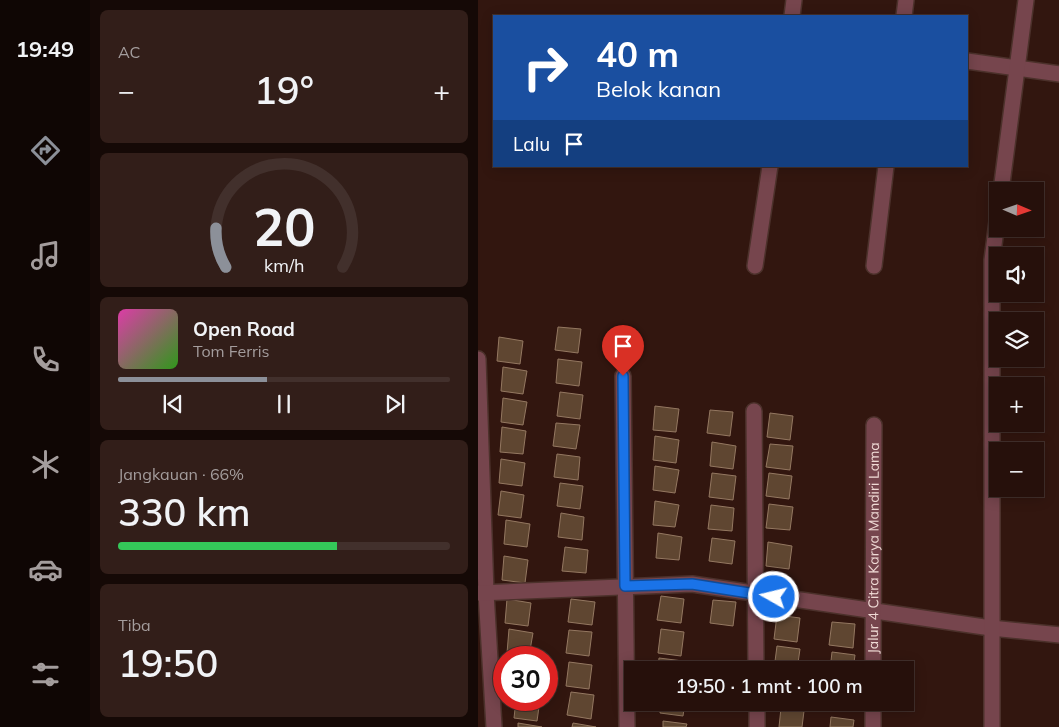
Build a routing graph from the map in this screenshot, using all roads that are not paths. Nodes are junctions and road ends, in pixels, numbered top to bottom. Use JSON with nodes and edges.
{"nodes":[{"id":1,"x":794,"y":0,"type":"edge"},
{"id":2,"x":906,"y":0,"type":"edge"},
{"id":3,"x":1026,"y":0,"type":"edge"},
{"id":4,"x":792,"y":15,"type":"edge"},
{"id":5,"x":904,"y":15,"type":"edge"},
{"id":6,"x":968,"y":61,"type":"edge"},
{"id":7,"x":1018,"y":68,"type":"junction"},
{"id":8,"x":1060,"y":74,"type":"edge"},
{"id":9,"x":770,"y":167,"type":"edge"},
{"id":10,"x":886,"y":167,"type":"edge"},
{"id":11,"x":1002,"y":182,"type":"edge"},
{"id":12,"x":995,"y":238,"type":"edge"},
{"id":13,"x":754,"y":266,"type":"dead end"},
{"id":14,"x":874,"y":266,"type":"dead end"},
{"id":15,"x":478,"y":359,"type":"edge"},
{"id":16,"x":623,"y":376,"type":"dead end"},
{"id":17,"x":754,"y":411,"type":"dead end"},
{"id":18,"x":874,"y":426,"type":"dead end"},
{"id":19,"x":625,"y":586,"type":"junction"},
{"id":20,"x":482,"y":593,"type":"edge"},
{"id":21,"x":754,"y":594,"type":"junction"},
{"id":22,"x":873,"y":610,"type":"junction"},
{"id":23,"x":991,"y":628,"type":"junction"},
{"id":24,"x":1060,"y":635,"type":"edge"},
{"id":25,"x":756,"y":661,"type":"edge"},
{"id":26,"x":873,"y":661,"type":"edge"},
{"id":27,"x":757,"y":711,"type":"edge"},
{"id":28,"x":873,"y":711,"type":"edge"},
{"id":29,"x":494,"y":727,"type":"edge"},
{"id":30,"x":627,"y":727,"type":"edge"},
{"id":31,"x":757,"y":727,"type":"edge"},
{"id":32,"x":873,"y":727,"type":"edge"},
{"id":33,"x":992,"y":727,"type":"edge"}],
"edges":[{"from":1,"to":4,"type":"street"},
{"from":2,"to":5,"type":"street"},
{"from":3,"to":7,"type":"street"},
{"from":6,"to":7,"type":"street"},
{"from":7,"to":8,"type":"street"},
{"from":7,"to":11,"type":"street"},
{"from":9,"to":13,"type":"street"},
{"from":10,"to":14,"type":"street"},
{"from":12,"to":23,"type":"street"},
{"from":15,"to":20,"type":"street"},
{"from":16,"to":19,"type":"street"},
{"from":17,"to":21,"type":"street"},
{"from":18,"to":22,"type":"street","name":"Jalur 4 Citra Karya Mandiri Lama"},
{"from":19,"to":20,"type":"street"},
{"from":19,"to":21,"type":"street"},
{"from":19,"to":30,"type":"street"},
{"from":20,"to":29,"type":"street"},
{"from":21,"to":22,"type":"street"},
{"from":21,"to":25,"type":"street"},
{"from":22,"to":23,"type":"street"},
{"from":22,"to":26,"type":"street","name":"Jalur 4 Citra Karya Mandiri Lama"},
{"from":23,"to":24,"type":"street"},
{"from":23,"to":33,"type":"street"},
{"from":27,"to":31,"type":"street"},
{"from":28,"to":32,"type":"street"}]}
